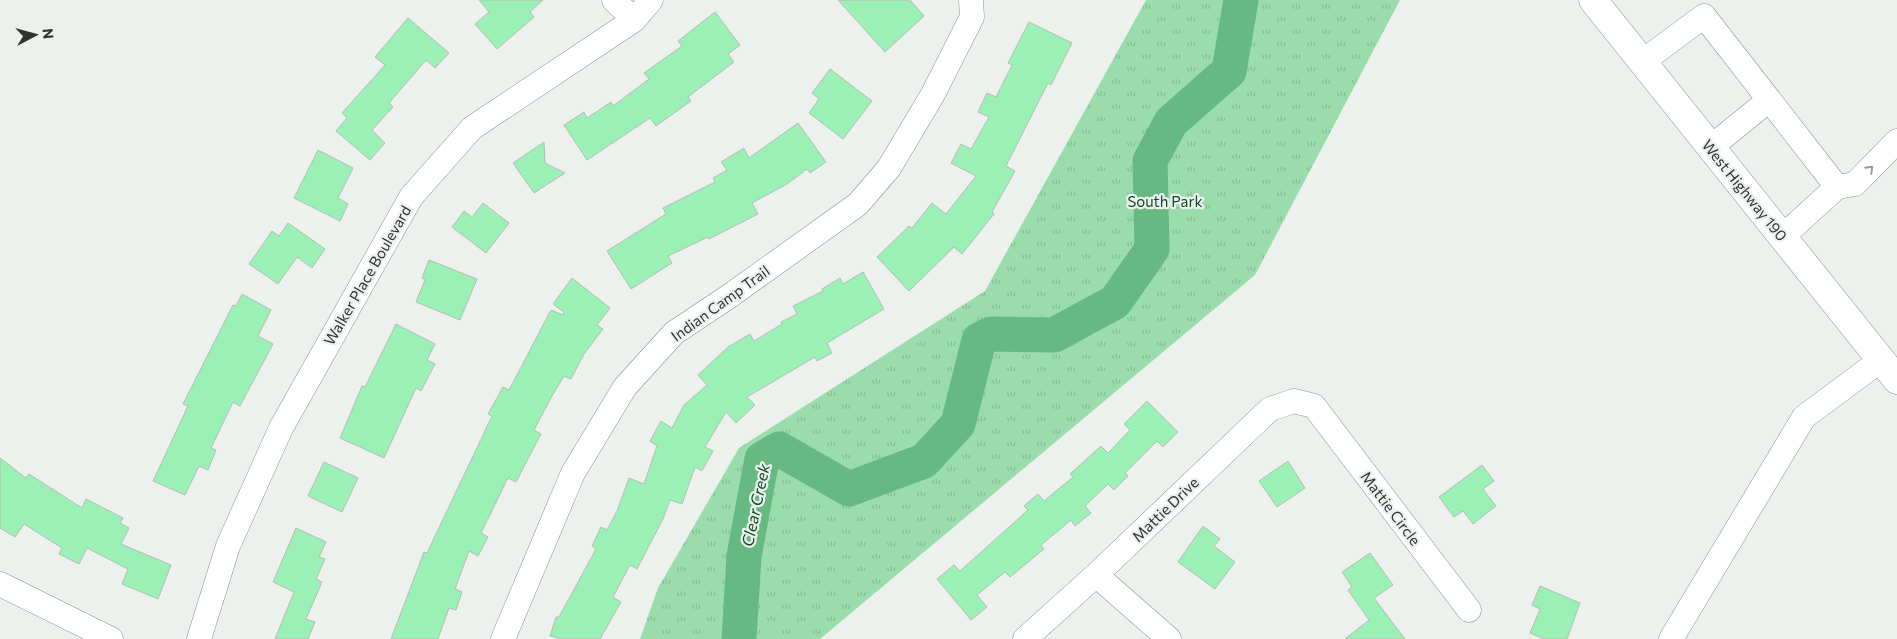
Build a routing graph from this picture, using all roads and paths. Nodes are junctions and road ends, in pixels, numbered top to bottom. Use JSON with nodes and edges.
{"nodes":[{"id":1,"x":614,"y":0,"type":"edge"},
{"id":2,"x":650,"y":0,"type":"edge"},
{"id":3,"x":971,"y":0,"type":"edge"},
{"id":4,"x":1593,"y":0,"type":"edge"},
{"id":5,"x":1703,"y":8,"type":"edge"},
{"id":6,"x":634,"y":20,"type":"junction"},
{"id":7,"x":1642,"y":62,"type":"junction"},
{"id":8,"x":1769,"y":100,"type":"junction"},
{"id":9,"x":1897,"y":142,"type":"edge"},
{"id":10,"x":1711,"y":147,"type":"junction"},
{"id":11,"x":1837,"y":187,"type":"junction"},
{"id":12,"x":1782,"y":237,"type":"junction"},
{"id":13,"x":1889,"y":370,"type":"edge"},
{"id":14,"x":1314,"y":406,"type":"joint"},
{"id":15,"x":1096,"y":575,"type":"junction"},
{"id":16,"x":0,"y":584,"type":"edge"},
{"id":17,"x":1469,"y":610,"type":"dead end"},
{"id":18,"x":111,"y":639,"type":"edge"},
{"id":19,"x":199,"y":639,"type":"edge"},
{"id":20,"x":503,"y":639,"type":"edge"},
{"id":21,"x":1025,"y":639,"type":"edge"},
{"id":22,"x":1169,"y":639,"type":"edge"},
{"id":23,"x":1671,"y":639,"type":"edge"}],
"edges":[{"from":1,"to":6,"type":"street"},
{"from":2,"to":6,"type":"street","name":"Walker Place Boulevard"},
{"from":3,"to":20,"type":"street","name":"Indian Camp Trail"},
{"from":4,"to":7,"type":"main road","name":"West Highway 190"},
{"from":5,"to":7,"type":"street"},
{"from":5,"to":8,"type":"street"},
{"from":6,"to":19,"type":"street","name":"Walker Place Boulevard"},
{"from":7,"to":10,"type":"main road","name":"West Highway 190"},
{"from":8,"to":10,"type":"street"},
{"from":8,"to":11,"type":"street"},
{"from":11,"to":9,"type":"street","one_way":true},
{"from":10,"to":12,"type":"main road","name":"West Highway 190"},
{"from":11,"to":12,"type":"street"},
{"from":12,"to":13,"type":"main road","name":"West Highway 190"},
{"from":13,"to":23,"type":"street"},
{"from":14,"to":15,"type":"street","name":"Mattie Drive"},
{"from":14,"to":17,"type":"street","name":"Mattie Circle"},
{"from":15,"to":21,"type":"street","name":"Mattie Drive"},
{"from":15,"to":22,"type":"street"},
{"from":16,"to":18,"type":"street"}]}
